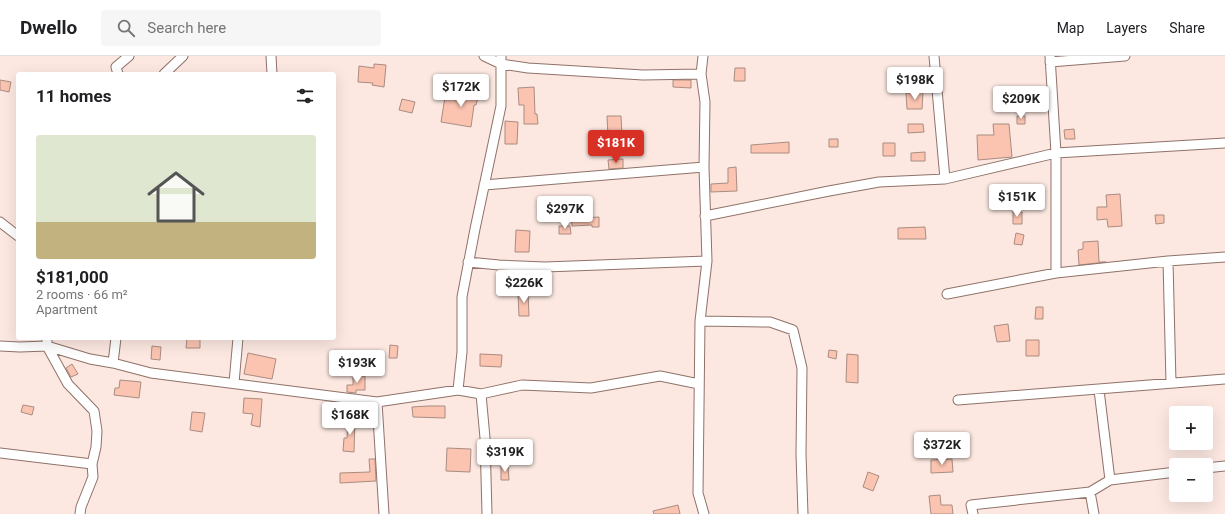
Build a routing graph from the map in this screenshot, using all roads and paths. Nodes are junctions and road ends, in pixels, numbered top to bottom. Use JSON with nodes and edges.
{"nodes":[{"id":1,"x":129,"y":56,"type":"edge"},
{"id":2,"x":182,"y":56,"type":"edge"},
{"id":3,"x":270,"y":56,"type":"edge"},
{"id":4,"x":484,"y":56,"type":"edge"},
{"id":5,"x":703,"y":56,"type":"edge"},
{"id":6,"x":934,"y":56,"type":"edge"},
{"id":7,"x":1125,"y":56,"type":"edge"},
{"id":8,"x":1050,"y":59,"type":"edge"},
{"id":9,"x":501,"y":60,"type":"edge"},
{"id":10,"x":118,"y":72,"type":"edge"},
{"id":11,"x":166,"y":72,"type":"edge"},
{"id":12,"x":272,"y":72,"type":"edge"},
{"id":13,"x":701,"y":74,"type":"junction"},
{"id":14,"x":1225,"y":143,"type":"edge"},
{"id":15,"x":1056,"y":153,"type":"junction"},
{"id":16,"x":704,"y":167,"type":"junction"},
{"id":17,"x":945,"y":179,"type":"junction"},
{"id":18,"x":484,"y":186,"type":"junction"},
{"id":19,"x":705,"y":216,"type":"junction"},
{"id":20,"x":0,"y":222,"type":"edge"},
{"id":21,"x":16,"y":234,"type":"edge"},
{"id":22,"x":1225,"y":257,"type":"edge"},
{"id":23,"x":707,"y":261,"type":"junction"},
{"id":24,"x":1168,"y":261,"type":"junction"},
{"id":25,"x":468,"y":262,"type":"junction"},
{"id":26,"x":1056,"y":273,"type":"junction"},
{"id":27,"x":947,"y":294,"type":"dead end"},
{"id":28,"x":700,"y":321,"type":"junction"},
{"id":29,"x":116,"y":340,"type":"edge"},
{"id":30,"x":238,"y":340,"type":"edge"},
{"id":31,"x":47,"y":342,"type":"edge"},
{"id":32,"x":0,"y":346,"type":"edge"},
{"id":33,"x":112,"y":363,"type":"junction"},
{"id":34,"x":1225,"y":379,"type":"edge"},
{"id":35,"x":234,"y":383,"type":"junction"},
{"id":36,"x":1171,"y":383,"type":"junction"},
{"id":37,"x":699,"y":384,"type":"junction"},
{"id":38,"x":458,"y":390,"type":"junction"},
{"id":39,"x":1099,"y":390,"type":"junction"},
{"id":40,"x":481,"y":394,"type":"junction"},
{"id":41,"x":958,"y":400,"type":"dead end"},
{"id":42,"x":377,"y":402,"type":"junction"},
{"id":43,"x":0,"y":453,"type":"edge"},
{"id":44,"x":92,"y":464,"type":"junction"},
{"id":45,"x":1225,"y":466,"type":"edge"},
{"id":46,"x":1213,"y":467,"type":"edge"},
{"id":47,"x":1169,"y":473,"type":"edge"},
{"id":48,"x":1110,"y":480,"type":"junction"},
{"id":49,"x":1090,"y":492,"type":"junction"},
{"id":50,"x":80,"y":514,"type":"edge"},
{"id":51,"x":384,"y":514,"type":"edge"},
{"id":52,"x":487,"y":514,"type":"edge"},
{"id":53,"x":704,"y":514,"type":"edge"},
{"id":54,"x":803,"y":514,"type":"edge"},
{"id":55,"x":973,"y":514,"type":"edge"},
{"id":56,"x":1094,"y":514,"type":"edge"}],
"edges":[{"from":1,"to":10,"type":"street"},
{"from":2,"to":11,"type":"street"},
{"from":3,"to":12,"type":"street"},
{"from":4,"to":9,"type":"street"},
{"from":5,"to":13,"type":"street"},
{"from":6,"to":17,"type":"street"},
{"from":7,"to":8,"type":"street"},
{"from":8,"to":15,"type":"street"},
{"from":9,"to":13,"type":"street"},
{"from":9,"to":18,"type":"street"},
{"from":13,"to":16,"type":"street"},
{"from":14,"to":15,"type":"street"},
{"from":15,"to":17,"type":"street"},
{"from":15,"to":26,"type":"street"},
{"from":16,"to":18,"type":"street"},
{"from":16,"to":19,"type":"street"},
{"from":17,"to":19,"type":"street"},
{"from":18,"to":25,"type":"street"},
{"from":19,"to":23,"type":"street"},
{"from":20,"to":21,"type":"street"},
{"from":22,"to":24,"type":"street"},
{"from":23,"to":25,"type":"street"},
{"from":23,"to":28,"type":"street"},
{"from":24,"to":26,"type":"street"},
{"from":24,"to":36,"type":"street"},
{"from":25,"to":38,"type":"street"},
{"from":26,"to":27,"type":"street"},
{"from":28,"to":37,"type":"street"},
{"from":28,"to":54,"type":"street"},
{"from":29,"to":33,"type":"street"},
{"from":30,"to":35,"type":"street"},
{"from":31,"to":32,"type":"street"},
{"from":31,"to":33,"type":"street"},
{"from":31,"to":44,"type":"street"},
{"from":33,"to":35,"type":"street"},
{"from":34,"to":36,"type":"street"},
{"from":35,"to":42,"type":"street"},
{"from":36,"to":39,"type":"street"},
{"from":37,"to":40,"type":"street"},
{"from":37,"to":53,"type":"street"},
{"from":38,"to":40,"type":"street"},
{"from":38,"to":42,"type":"street"},
{"from":39,"to":41,"type":"street"},
{"from":39,"to":48,"type":"street"},
{"from":40,"to":52,"type":"street"},
{"from":42,"to":51,"type":"street"},
{"from":43,"to":44,"type":"street"},
{"from":44,"to":50,"type":"street"},
{"from":45,"to":46,"type":"street"},
{"from":47,"to":48,"type":"street"},
{"from":48,"to":49,"type":"street"},
{"from":49,"to":55,"type":"street"},
{"from":49,"to":56,"type":"street"}]}
